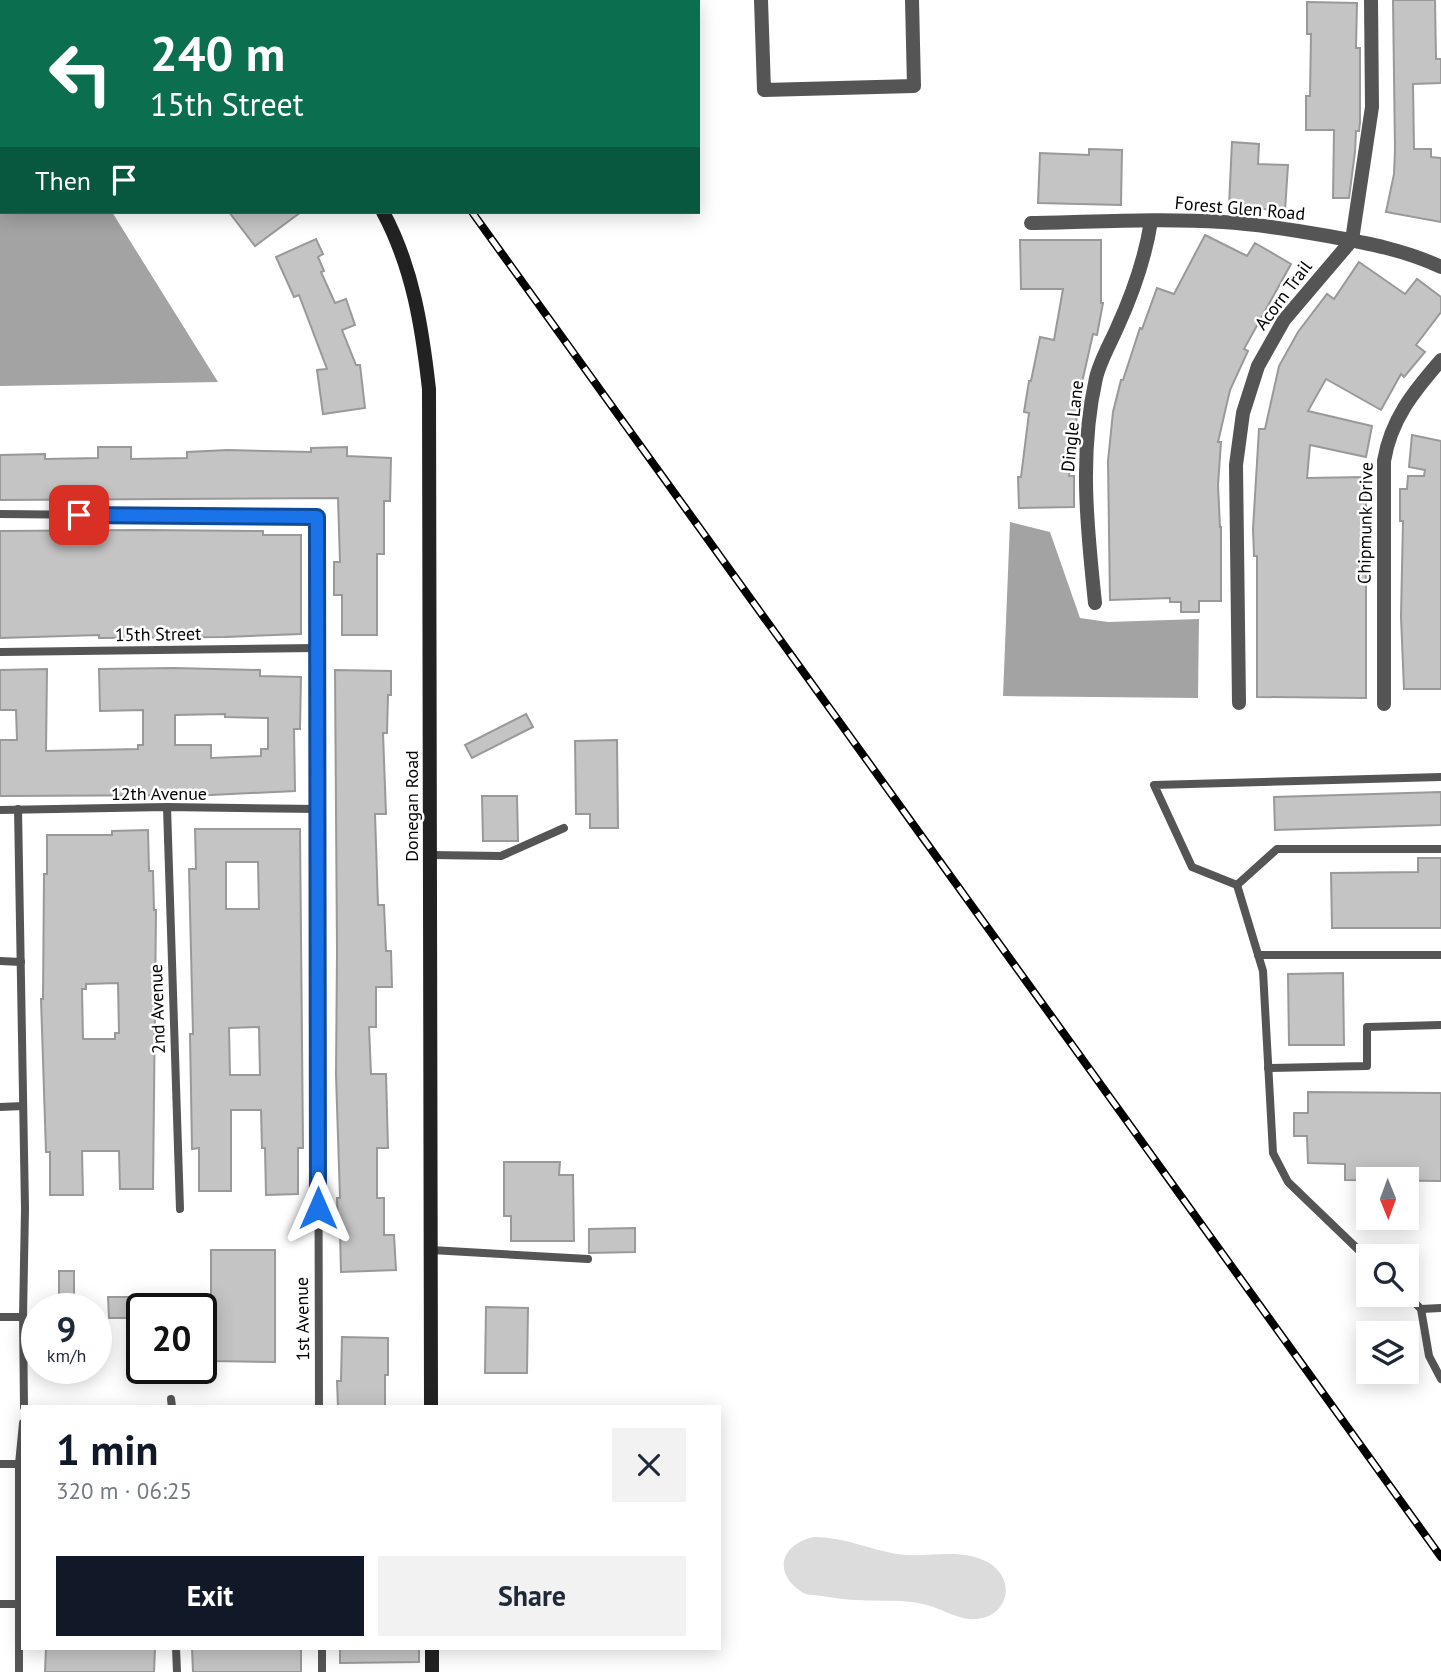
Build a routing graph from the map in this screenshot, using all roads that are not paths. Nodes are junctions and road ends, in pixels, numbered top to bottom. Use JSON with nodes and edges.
{"nodes":[{"id":1,"x":761,"y":0,"type":"edge"},
{"id":2,"x":912,"y":0,"type":"edge"},
{"id":3,"x":1371,"y":0,"type":"edge"},
{"id":4,"x":384,"y":214,"type":"edge"},
{"id":5,"x":1150,"y":221,"type":"junction"},
{"id":6,"x":1031,"y":223,"type":"dead end"},
{"id":7,"x":1352,"y":240,"type":"junction"},
{"id":8,"x":1441,"y":267,"type":"edge"},
{"id":9,"x":1441,"y":360,"type":"edge"},
{"id":10,"x":0,"y":514,"type":"edge"},
{"id":11,"x":1095,"y":603,"type":"dead end"},
{"id":12,"x":316,"y":648,"type":"junction"},
{"id":13,"x":0,"y":652,"type":"edge"},
{"id":14,"x":1240,"y":703,"type":"dead end"},
{"id":15,"x":1384,"y":704,"type":"dead end"},
{"id":16,"x":1441,"y":777,"type":"edge"},
{"id":17,"x":167,"y":807,"type":"junction"},
{"id":18,"x":18,"y":809,"type":"junction"},
{"id":19,"x":318,"y":809,"type":"junction"},
{"id":20,"x":0,"y":810,"type":"edge"},
{"id":21,"x":565,"y":828,"type":"dead end"},
{"id":22,"x":1441,"y":849,"type":"edge"},
{"id":23,"x":430,"y":855,"type":"junction"},
{"id":24,"x":1237,"y":886,"type":"junction"},
{"id":25,"x":1258,"y":955,"type":"junction"},
{"id":26,"x":1441,"y":955,"type":"edge"},
{"id":27,"x":0,"y":961,"type":"edge"},
{"id":28,"x":21,"y":962,"type":"junction"},
{"id":29,"x":1441,"y":1025,"type":"edge"},
{"id":30,"x":1269,"y":1068,"type":"junction"},
{"id":31,"x":23,"y":1106,"type":"junction"},
{"id":32,"x":0,"y":1107,"type":"edge"},
{"id":33,"x":180,"y":1209,"type":"dead end"},
{"id":34,"x":1356,"y":1247,"type":"edge"},
{"id":35,"x":431,"y":1250,"type":"junction"},
{"id":36,"x":588,"y":1259,"type":"dead end"},
{"id":37,"x":23,"y":1293,"type":"edge"},
{"id":38,"x":1441,"y":1308,"type":"edge"},
{"id":39,"x":1421,"y":1309,"type":"joint"},
{"id":40,"x":0,"y":1317,"type":"edge"},
{"id":41,"x":21,"y":1317,"type":"edge"},
{"id":42,"x":1441,"y":1378,"type":"edge"},
{"id":43,"x":24,"y":1384,"type":"edge"},
{"id":44,"x":24,"y":1405,"type":"edge"},
{"id":45,"x":319,"y":1405,"type":"edge"},
{"id":46,"x":431,"y":1405,"type":"edge"},
{"id":47,"x":21,"y":1444,"type":"edge"},
{"id":48,"x":0,"y":1464,"type":"edge"},
{"id":49,"x":19,"y":1464,"type":"junction"},
{"id":50,"x":0,"y":1604,"type":"edge"},
{"id":51,"x":18,"y":1604,"type":"junction"},
{"id":52,"x":176,"y":1650,"type":"edge"},
{"id":53,"x":322,"y":1650,"type":"edge"},
{"id":54,"x":432,"y":1650,"type":"edge"},
{"id":55,"x":19,"y":1672,"type":"edge"},
{"id":56,"x":177,"y":1672,"type":"edge"},
{"id":57,"x":323,"y":1672,"type":"edge"},
{"id":58,"x":432,"y":1672,"type":"edge"}],
"edges":[{"from":1,"to":2,"type":"street"},
{"from":3,"to":7,"type":"street"},
{"from":4,"to":23,"type":"street","name":"Donegan Road"},
{"from":5,"to":6,"type":"street","name":"Forest Glen Road"},
{"from":5,"to":7,"type":"street","name":"Forest Glen Road"},
{"from":5,"to":11,"type":"street","name":"Dingle Lane"},
{"from":7,"to":8,"type":"street","name":"Forest Glen Road"},
{"from":7,"to":14,"type":"street","name":"Acorn Trail"},
{"from":9,"to":15,"type":"street","name":"Chipmunk Drive"},
{"from":10,"to":12,"type":"lane","name":"1st Avenue"},
{"from":12,"to":13,"type":"lane","name":"15th Street"},
{"from":12,"to":19,"type":"lane","name":"1st Avenue"},
{"from":16,"to":24,"type":"lane"},
{"from":17,"to":18,"type":"lane","name":"12th Avenue"},
{"from":17,"to":19,"type":"lane","name":"12th Avenue"},
{"from":17,"to":33,"type":"lane","name":"2nd Avenue"},
{"from":18,"to":20,"type":"lane","name":"12th Avenue"},
{"from":18,"to":28,"type":"lane"},
{"from":19,"to":45,"type":"lane","name":"1st Avenue"},
{"from":21,"to":23,"type":"lane"},
{"from":22,"to":24,"type":"lane"},
{"from":23,"to":35,"type":"street","name":"Donegan Road"},
{"from":24,"to":25,"type":"lane"},
{"from":25,"to":26,"type":"lane"},
{"from":25,"to":30,"type":"lane"},
{"from":27,"to":28,"type":"lane"},
{"from":28,"to":31,"type":"lane"},
{"from":29,"to":30,"type":"lane"},
{"from":30,"to":34,"type":"lane"},
{"from":31,"to":32,"type":"lane"},
{"from":31,"to":37,"type":"lane"},
{"from":35,"to":36,"type":"lane"},
{"from":35,"to":46,"type":"street","name":"Donegan Road"},
{"from":38,"to":39,"type":"lane"},
{"from":39,"to":42,"type":"lane"},
{"from":40,"to":41,"type":"lane"},
{"from":43,"to":44,"type":"lane"},
{"from":47,"to":49,"type":"lane"},
{"from":48,"to":49,"type":"lane"},
{"from":49,"to":51,"type":"lane"},
{"from":50,"to":51,"type":"lane"},
{"from":51,"to":55,"type":"lane"},
{"from":52,"to":56,"type":"lane"},
{"from":53,"to":57,"type":"lane"},
{"from":54,"to":58,"type":"street"}]}
